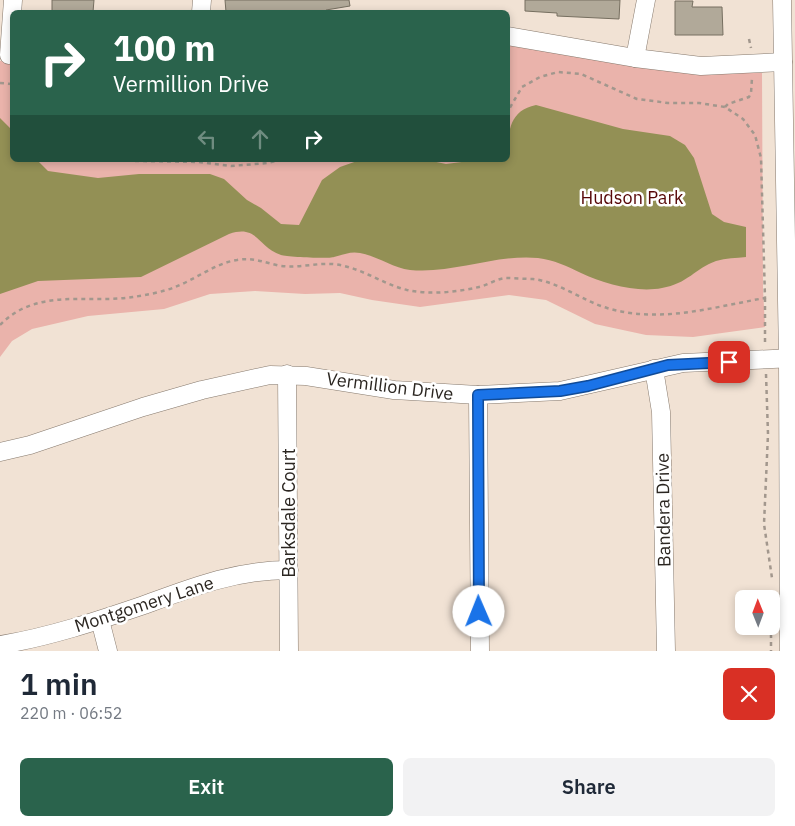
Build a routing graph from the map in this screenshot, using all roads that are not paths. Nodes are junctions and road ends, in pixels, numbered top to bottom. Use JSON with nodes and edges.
{"nodes":[{"id":1,"x":646,"y":0,"type":"edge"},
{"id":2,"x":782,"y":0,"type":"edge"},
{"id":3,"x":10,"y":31,"type":"edge"},
{"id":4,"x":510,"y":36,"type":"edge"},
{"id":5,"x":7,"y":55,"type":"edge"},
{"id":6,"x":634,"y":58,"type":"junction"},
{"id":7,"x":784,"y":62,"type":"junction"},
{"id":8,"x":792,"y":359,"type":"edge"},
{"id":9,"x":654,"y":369,"type":"junction"},
{"id":10,"x":287,"y":374,"type":"junction"},
{"id":11,"x":478,"y":395,"type":"junction"},
{"id":12,"x":0,"y":452,"type":"edge"},
{"id":13,"x":289,"y":570,"type":"junction"},
{"id":14,"x":100,"y":620,"type":"junction"},
{"id":15,"x":0,"y":645,"type":"edge"},
{"id":16,"x":791,"y":645,"type":"edge"},
{"id":17,"x":108,"y":651,"type":"edge"},
{"id":18,"x":289,"y":651,"type":"edge"},
{"id":19,"x":480,"y":651,"type":"edge"},
{"id":20,"x":666,"y":651,"type":"edge"}],
"edges":[{"from":1,"to":6,"type":"street"},
{"from":2,"to":7,"type":"street"},
{"from":3,"to":5,"type":"street"},
{"from":4,"to":6,"type":"street"},
{"from":6,"to":7,"type":"street"},
{"from":7,"to":8,"type":"street"},
{"from":8,"to":9,"type":"street","name":"Vermillion Drive"},
{"from":8,"to":16,"type":"street"},
{"from":9,"to":11,"type":"street","name":"Vermillion Drive"},
{"from":9,"to":20,"type":"street","name":"Bandera Drive"},
{"from":10,"to":11,"type":"street","name":"Vermillion Drive"},
{"from":10,"to":12,"type":"street","name":"Vermillion Drive"},
{"from":10,"to":13,"type":"street","name":"Barksdale Court"},
{"from":11,"to":19,"type":"street"},
{"from":13,"to":14,"type":"street","name":"Montgomery Lane"},
{"from":13,"to":18,"type":"street","name":"Barksdale Court"},
{"from":14,"to":15,"type":"street","name":"Montgomery Lane"},
{"from":14,"to":17,"type":"street"}]}
